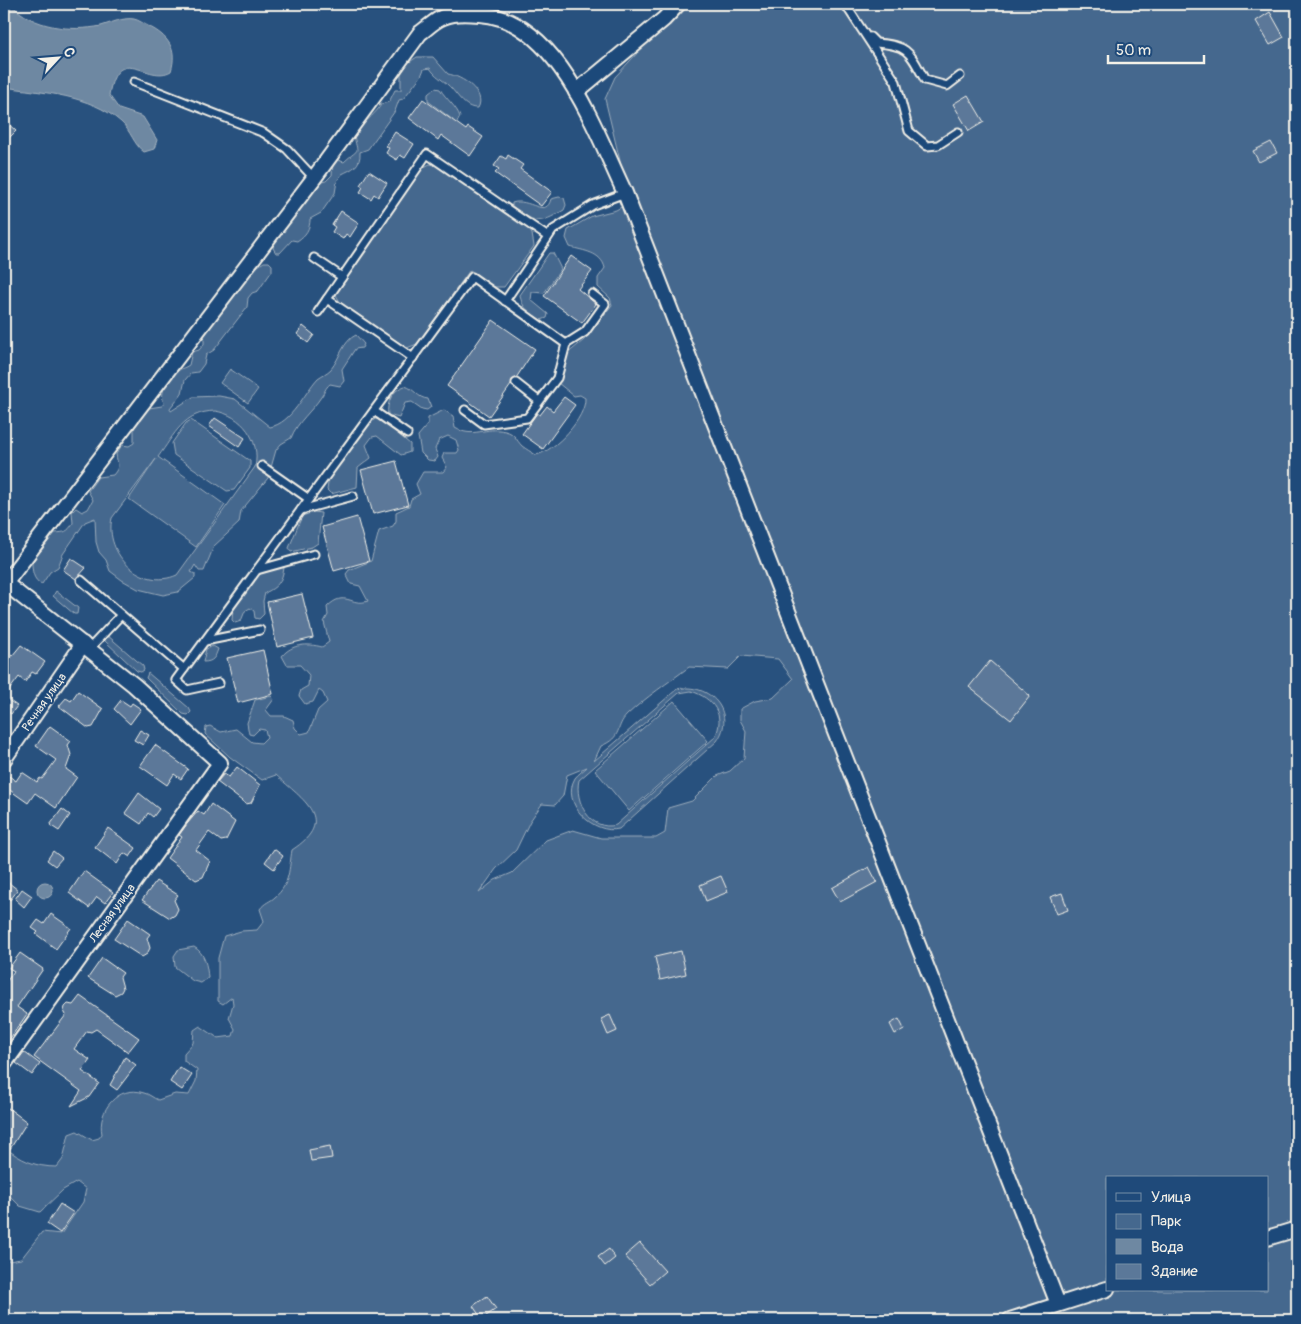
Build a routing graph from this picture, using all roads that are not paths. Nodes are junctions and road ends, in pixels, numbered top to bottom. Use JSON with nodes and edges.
{"nodes":[{"id":1,"x":678,"y":4,"type":"edge"},
{"id":2,"x":845,"y":4,"type":"edge"},
{"id":3,"x":861,"y":28,"type":"junction"},
{"id":4,"x":960,"y":76,"type":"dead end"},
{"id":5,"x":134,"y":82,"type":"dead end"},
{"id":6,"x":576,"y":92,"type":"junction"},
{"id":7,"x":958,"y":132,"type":"dead end"},
{"id":8,"x":314,"y":178,"type":"junction"},
{"id":9,"x":625,"y":193,"type":"junction"},
{"id":10,"x":548,"y":238,"type":"junction"},
{"id":11,"x":314,"y":258,"type":"dead end"},
{"id":12,"x":342,"y":277,"type":"junction"},
{"id":13,"x":592,"y":294,"type":"dead end"},
{"id":14,"x":327,"y":299,"type":"junction"},
{"id":15,"x":504,"y":301,"type":"junction"},
{"id":16,"x":318,"y":312,"type":"dead end"},
{"id":17,"x":566,"y":344,"type":"junction"},
{"id":18,"x":412,"y":358,"type":"junction"},
{"id":19,"x":516,"y":384,"type":"dead end"},
{"id":20,"x":540,"y":401,"type":"junction"},
{"id":21,"x":465,"y":410,"type":"dead end"},
{"id":22,"x":374,"y":411,"type":"junction"},
{"id":23,"x":407,"y":434,"type":"dead end"},
{"id":24,"x":262,"y":466,"type":"dead end"},
{"id":25,"x":353,"y":496,"type":"dead end"},
{"id":26,"x":310,"y":499,"type":"junction"},
{"id":27,"x":302,"y":510,"type":"junction"},
{"id":28,"x":314,"y":554,"type":"dead end"},
{"id":29,"x":257,"y":570,"type":"junction"},
{"id":30,"x":81,"y":580,"type":"dead end"},
{"id":31,"x":5,"y":584,"type":"edge"},
{"id":32,"x":121,"y":615,"type":"junction"},
{"id":33,"x":260,"y":630,"type":"dead end"},
{"id":34,"x":205,"y":642,"type":"junction"},
{"id":35,"x":86,"y":646,"type":"junction"},
{"id":36,"x":184,"y":669,"type":"junction"},
{"id":37,"x":219,"y":683,"type":"dead end"},
{"id":38,"x":4,"y":759,"type":"edge"},
{"id":39,"x":4,"y":1064,"type":"edge"},
{"id":40,"x":1297,"y":1229,"type":"edge"},
{"id":41,"x":1268,"y":1238,"type":"edge"},
{"id":42,"x":1106,"y":1289,"type":"edge"},
{"id":43,"x":1058,"y":1304,"type":"junction"},
{"id":44,"x":1010,"y":1320,"type":"edge"}],
"edges":[{"from":1,"to":6,"type":"street"},
{"from":2,"to":3,"type":"lane"},
{"from":3,"to":4,"type":"lane"},
{"from":3,"to":7,"type":"lane"},
{"from":5,"to":8,"type":"lane"},
{"from":6,"to":8,"type":"street"},
{"from":6,"to":9,"type":"street"},
{"from":8,"to":31,"type":"street"},
{"from":9,"to":10,"type":"lane"},
{"from":9,"to":43,"type":"street"},
{"from":10,"to":12,"type":"lane"},
{"from":10,"to":15,"type":"lane"},
{"from":11,"to":12,"type":"lane"},
{"from":12,"to":14,"type":"lane"},
{"from":13,"to":17,"type":"lane"},
{"from":14,"to":16,"type":"lane"},
{"from":14,"to":18,"type":"lane"},
{"from":15,"to":17,"type":"lane"},
{"from":15,"to":18,"type":"lane"},
{"from":17,"to":20,"type":"lane"},
{"from":18,"to":22,"type":"lane"},
{"from":19,"to":20,"type":"lane"},
{"from":20,"to":21,"type":"lane"},
{"from":22,"to":23,"type":"lane"},
{"from":22,"to":26,"type":"lane"},
{"from":24,"to":26,"type":"lane"},
{"from":25,"to":27,"type":"lane"},
{"from":26,"to":27,"type":"lane"},
{"from":27,"to":29,"type":"lane"},
{"from":28,"to":29,"type":"lane"},
{"from":29,"to":34,"type":"lane"},
{"from":30,"to":32,"type":"lane"},
{"from":31,"to":35,"type":"street"},
{"from":32,"to":35,"type":"lane"},
{"from":32,"to":36,"type":"lane"},
{"from":33,"to":34,"type":"lane"},
{"from":34,"to":36,"type":"lane"},
{"from":35,"to":38,"type":"street","name":"Речная улица"},
{"from":35,"to":39,"type":"street","name":"Лесная улица"},
{"from":36,"to":37,"type":"lane"},
{"from":40,"to":41,"type":"street"},
{"from":42,"to":43,"type":"street"},
{"from":43,"to":44,"type":"street"}]}
